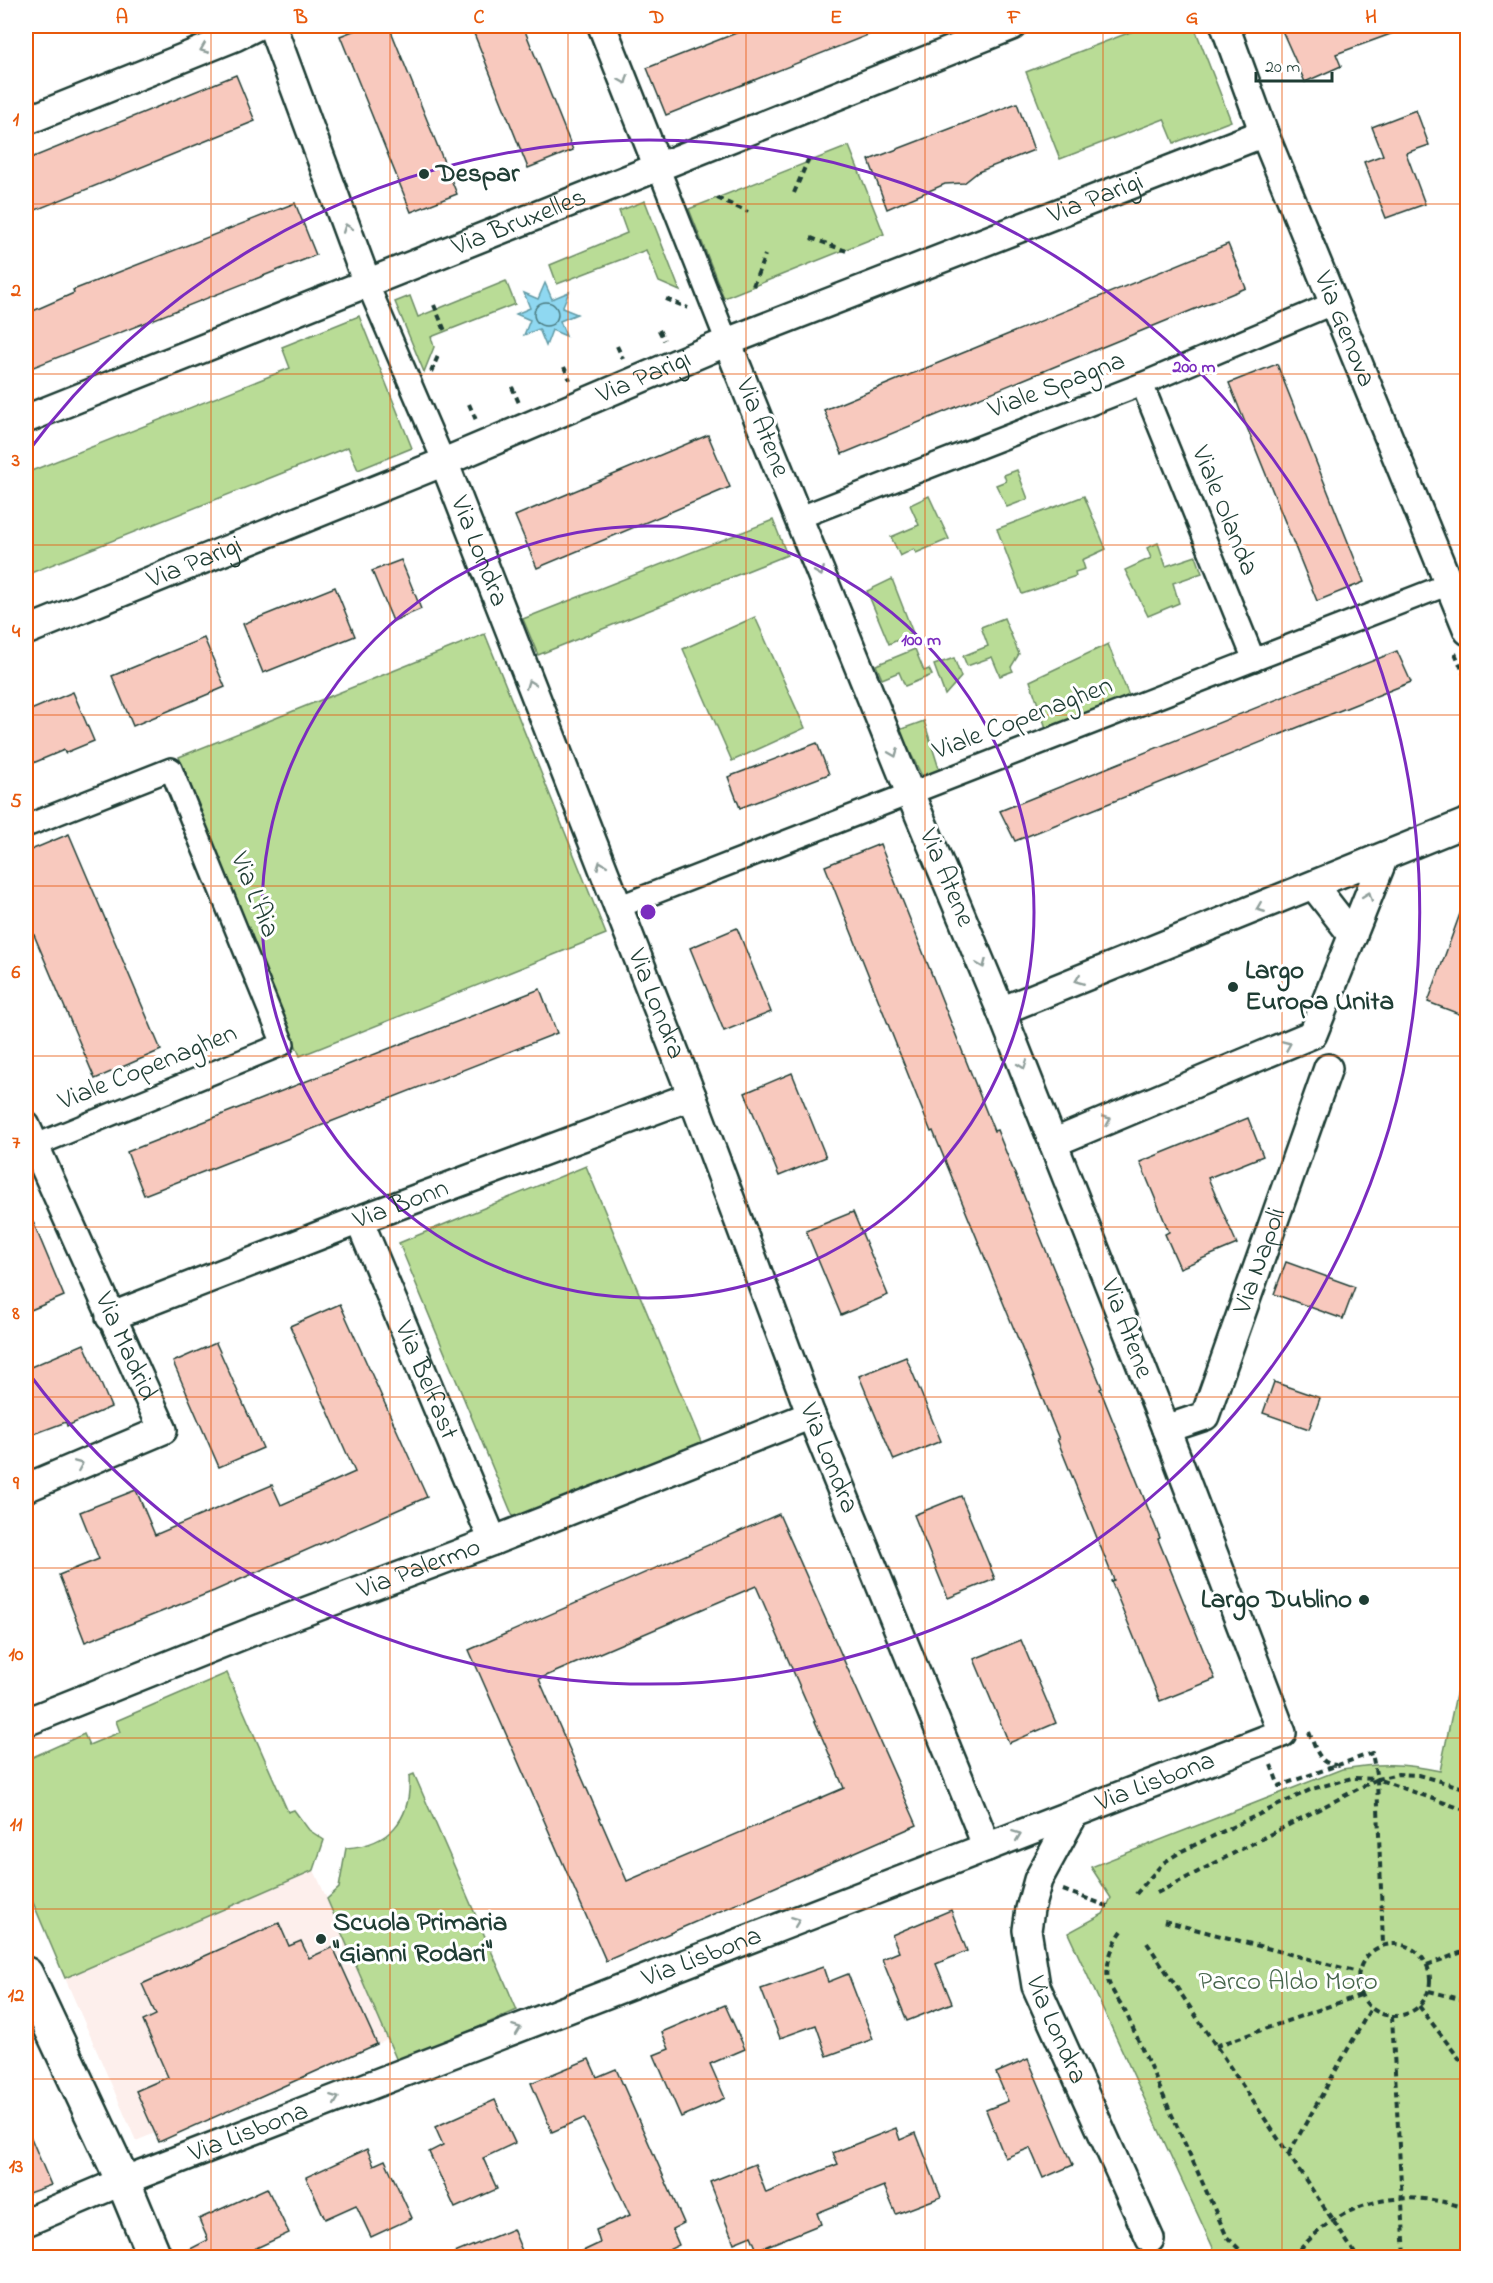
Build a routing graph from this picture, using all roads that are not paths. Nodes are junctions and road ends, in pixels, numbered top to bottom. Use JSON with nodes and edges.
{"nodes":[{"id":1,"x":272,"y":26,"type":"edge"},
{"id":2,"x":602,"y":26,"type":"edge"},
{"id":3,"x":1012,"y":26,"type":"edge"},
{"id":4,"x":1225,"y":26,"type":"edge"},
{"id":5,"x":241,"y":29,"type":"edge"},
{"id":6,"x":26,"y":121,"type":"edge"},
{"id":7,"x":1264,"y":134,"type":"junction"},
{"id":8,"x":658,"y":167,"type":"junction"},
{"id":9,"x":367,"y":283,"type":"junction"},
{"id":10,"x":1334,"y":303,"type":"junction"},
{"id":11,"x":727,"y":342,"type":"junction"},
{"id":12,"x":1142,"y":384,"type":"junction"},
{"id":13,"x":26,"y":419,"type":"edge"},
{"id":14,"x":444,"y":462,"type":"junction"},
{"id":15,"x":798,"y":518,"type":"junction"},
{"id":16,"x":1449,"y":584,"type":"junction"},
{"id":17,"x":1466,"y":621,"type":"edge"},
{"id":18,"x":26,"y":631,"type":"edge"},
{"id":19,"x":1254,"y":660,"type":"junction"},
{"id":20,"x":910,"y":794,"type":"junction"},
{"id":21,"x":1467,"y":822,"type":"edge"},
{"id":22,"x":26,"y":826,"type":"edge"},
{"id":23,"x":1384,"y":857,"type":"junction"},
{"id":24,"x":1314,"y":886,"type":"junction"},
{"id":25,"x":618,"y":907,"type":"junction"},
{"id":26,"x":1353,"y":936,"type":"junction"},
{"id":27,"x":1001,"y":1011,"type":"junction"},
{"id":28,"x":283,"y":1044,"type":"joint"},
{"id":29,"x":1328,"y":1068,"type":"dead end"},
{"id":30,"x":692,"y":1096,"type":"junction"},
{"id":31,"x":30,"y":1136,"type":"edge"},
{"id":32,"x":1053,"y":1143,"type":"junction"},
{"id":33,"x":359,"y":1220,"type":"junction"},
{"id":34,"x":110,"y":1317,"type":"junction"},
{"id":35,"x":811,"y":1414,"type":"junction"},
{"id":36,"x":1166,"y":1429,"type":"junction"},
{"id":37,"x":26,"y":1488,"type":"edge"},
{"id":38,"x":493,"y":1541,"type":"junction"},
{"id":39,"x":26,"y":1722,"type":"edge"},
{"id":40,"x":1294,"y":1728,"type":"joint"},
{"id":41,"x":1074,"y":1814,"type":"junction"},
{"id":42,"x":987,"y":1847,"type":"junction"},
{"id":43,"x":26,"y":1974,"type":"edge"},
{"id":44,"x":123,"y":2181,"type":"junction"},
{"id":45,"x":26,"y":2222,"type":"edge"},
{"id":46,"x":1150,"y":2239,"type":"dead end"},
{"id":47,"x":155,"y":2258,"type":"edge"}],
"edges":[{"from":9,"to":1,"type":"street","name":"Via Londra","one_way":true},
{"from":2,"to":8,"type":"street","name":"Via Atene","one_way":true},
{"from":3,"to":8,"type":"street","name":"Via Bruxelles"},
{"from":4,"to":7,"type":"street","name":"Via Genova"},
{"from":5,"to":6,"type":"street","one_way":true},
{"from":7,"to":10,"type":"street","name":"Via Genova"},
{"from":7,"to":11,"type":"street","name":"Via Parigi"},
{"from":8,"to":9,"type":"street","name":"Via Bruxelles"},
{"from":8,"to":11,"type":"street","name":"Via Atene"},
{"from":9,"to":13,"type":"street","name":"Via Bruxelles"},
{"from":9,"to":14,"type":"street","name":"Via Londra"},
{"from":10,"to":12,"type":"street","name":"Viale Spagna"},
{"from":10,"to":16,"type":"street","name":"Via Genova"},
{"from":11,"to":14,"type":"street","name":"Via Parigi"},
{"from":11,"to":15,"type":"street","name":"Via Atene"},
{"from":12,"to":15,"type":"street","name":"Viale Spagna"},
{"from":12,"to":19,"type":"street","name":"Viale Olanda"},
{"from":14,"to":18,"type":"street","name":"Via Parigi"},
{"from":25,"to":14,"type":"street","name":"Via Londra","one_way":true},
{"from":15,"to":20,"type":"street","name":"Via Atene","one_way":true},
{"from":16,"to":17,"type":"street","name":"Via Genova"},
{"from":16,"to":19,"type":"street","name":"Viale Copenaghen"},
{"from":19,"to":20,"type":"street","name":"Viale Copenaghen"},
{"from":20,"to":25,"type":"street","name":"Viale Copenaghen"},
{"from":20,"to":27,"type":"street","name":"Via Atene","one_way":true},
{"from":21,"to":23,"type":"street"},
{"from":22,"to":28,"type":"street","name":"Via L'Aia"},
{"from":23,"to":24,"type":"street"},
{"from":26,"to":23,"type":"street","one_way":true},
{"from":24,"to":26,"type":"street"},
{"from":24,"to":27,"type":"street","one_way":true},
{"from":25,"to":30,"type":"street","name":"Via Londra"},
{"from":32,"to":26,"type":"street","one_way":true},
{"from":27,"to":32,"type":"street","name":"Via Atene","one_way":true},
{"from":28,"to":31,"type":"street","name":"Viale Copenaghen"},
{"from":29,"to":36,"type":"street","name":"Via Napoli"},
{"from":30,"to":33,"type":"street","name":"Via Bonn"},
{"from":30,"to":35,"type":"street","name":"Via Londra"},
{"from":31,"to":34,"type":"street","name":"Via Madrid"},
{"from":32,"to":36,"type":"street","name":"Via Atene"},
{"from":33,"to":34,"type":"street","name":"Via Bonn"},
{"from":33,"to":38,"type":"street","name":"Via Belfast"},
{"from":37,"to":34,"type":"street","name":"Via Madrid","one_way":true},
{"from":35,"to":38,"type":"street","name":"Via Palermo"},
{"from":35,"to":42,"type":"street","name":"Via Londra"},
{"from":36,"to":40,"type":"street","name":"Via Atene"},
{"from":38,"to":39,"type":"street","name":"Via Palermo"},
{"from":40,"to":41,"type":"street","name":"Via Lisbona"},
{"from":42,"to":41,"type":"street","name":"Via Lisbona","one_way":true},
{"from":41,"to":46,"type":"street","name":"Via Londra"},
{"from":44,"to":42,"type":"street","name":"Via Lisbona","one_way":true},
{"from":43,"to":44,"type":"street"},
{"from":44,"to":45,"type":"street","name":"Via Lisbona"},
{"from":44,"to":47,"type":"street"}]}
